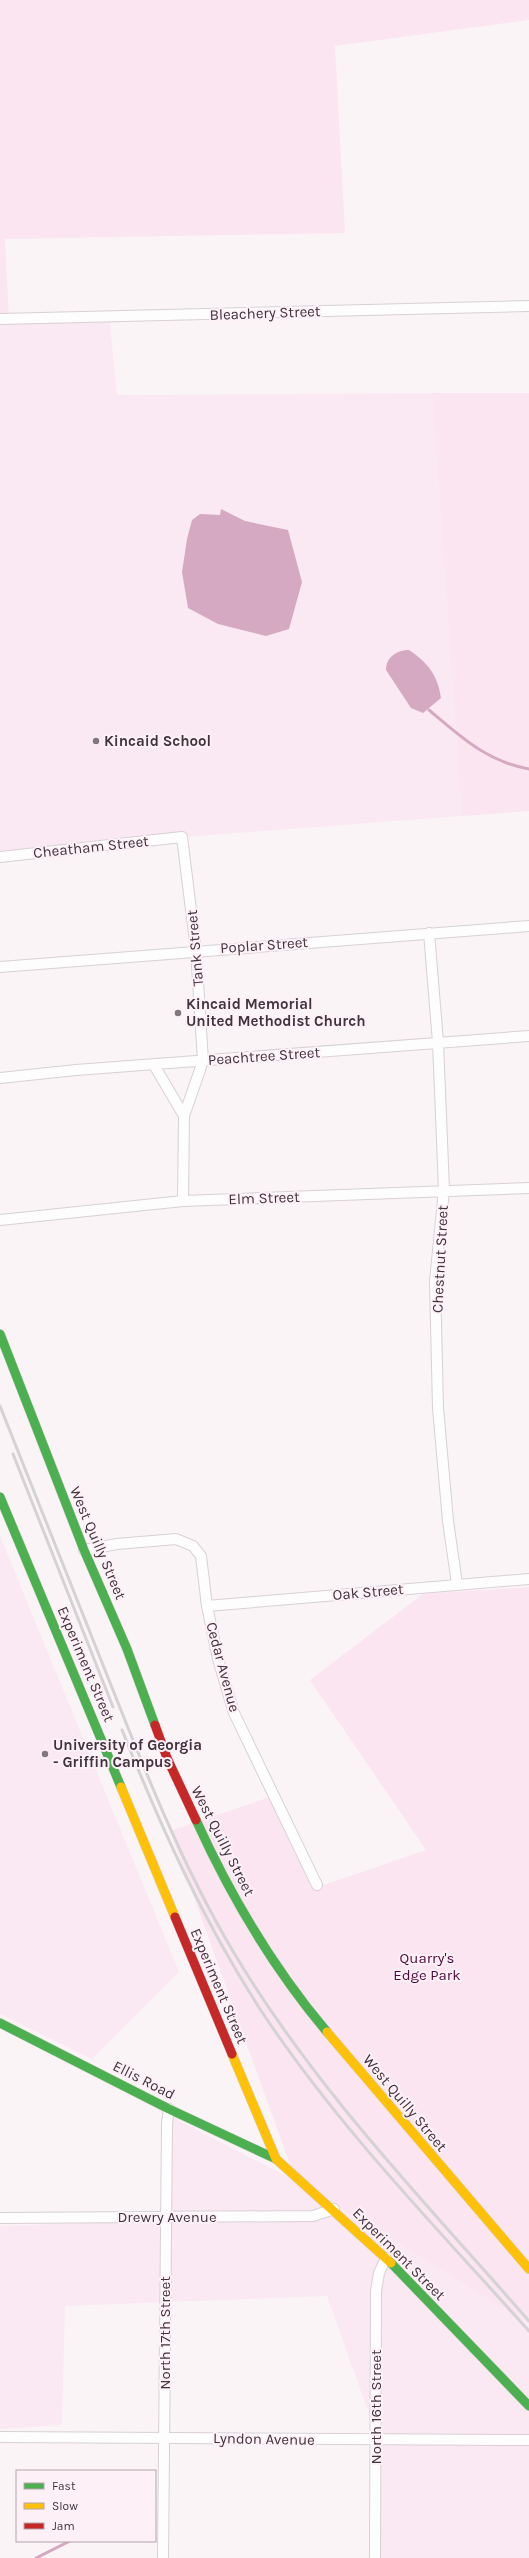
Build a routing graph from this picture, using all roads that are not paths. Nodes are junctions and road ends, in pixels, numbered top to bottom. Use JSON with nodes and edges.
{"nodes":[{"id":1,"x":529,"y":306,"type":"edge"},
{"id":2,"x":0,"y":319,"type":"edge"},
{"id":3,"x":182,"y":837,"type":"joint"},
{"id":4,"x":0,"y":857,"type":"edge"},
{"id":5,"x":529,"y":926,"type":"edge"},
{"id":6,"x":429,"y":933,"type":"junction"},
{"id":7,"x":196,"y":950,"type":"junction"},
{"id":8,"x":0,"y":966,"type":"edge"},
{"id":9,"x":529,"y":1036,"type":"edge"},
{"id":10,"x":438,"y":1042,"type":"junction"},
{"id":11,"x":202,"y":1061,"type":"junction"},
{"id":12,"x":154,"y":1065,"type":"junction"},
{"id":13,"x":0,"y":1078,"type":"edge"},
{"id":14,"x":184,"y":1116,"type":"junction"},
{"id":15,"x":529,"y":1188,"type":"edge"},
{"id":16,"x":444,"y":1190,"type":"junction"},
{"id":17,"x":183,"y":1201,"type":"junction"},
{"id":18,"x":0,"y":1220,"type":"edge"},
{"id":19,"x":0,"y":1334,"type":"edge"},
{"id":20,"x":0,"y":1497,"type":"edge"},
{"id":21,"x":84,"y":1550,"type":"junction"},
{"id":22,"x":529,"y":1579,"type":"edge"},
{"id":23,"x":457,"y":1584,"type":"junction"},
{"id":24,"x":207,"y":1606,"type":"junction"},
{"id":25,"x":317,"y":1885,"type":"dead end"},
{"id":26,"x":0,"y":2023,"type":"edge"},
{"id":27,"x":169,"y":2109,"type":"junction"},
{"id":28,"x":276,"y":2159,"type":"junction"},
{"id":29,"x":334,"y":2209,"type":"junction"},
{"id":30,"x":166,"y":2217,"type":"junction"},
{"id":31,"x":0,"y":2218,"type":"edge"},
{"id":32,"x":386,"y":2258,"type":"junction"},
{"id":33,"x":529,"y":2269,"type":"edge"},
{"id":34,"x":529,"y":2406,"type":"edge"},
{"id":35,"x":0,"y":2437,"type":"edge"},
{"id":36,"x":164,"y":2438,"type":"junction"},
{"id":37,"x":376,"y":2440,"type":"junction"},
{"id":38,"x":529,"y":2440,"type":"edge"},
{"id":39,"x":164,"y":2558,"type":"edge"},
{"id":40,"x":376,"y":2558,"type":"edge"}],
"edges":[{"from":1,"to":2,"type":"street","name":"Bleachery Street"},
{"from":3,"to":4,"type":"street","name":"Cheatham Street"},
{"from":3,"to":7,"type":"street","name":"Tank Street"},
{"from":5,"to":6,"type":"street","name":"Poplar Street"},
{"from":6,"to":7,"type":"street","name":"Poplar Street"},
{"from":6,"to":10,"type":"street","name":"Chestnut Street"},
{"from":7,"to":8,"type":"street","name":"Poplar Street"},
{"from":7,"to":11,"type":"street","name":"Tank Street"},
{"from":9,"to":10,"type":"street","name":"Peachtree Street"},
{"from":10,"to":11,"type":"street","name":"Peachtree Street"},
{"from":10,"to":16,"type":"street","name":"Chestnut Street"},
{"from":11,"to":12,"type":"street","name":"Peachtree Street"},
{"from":11,"to":14,"type":"street","name":"Tank Street"},
{"from":12,"to":13,"type":"street","name":"Peachtree Street"},
{"from":12,"to":14,"type":"street"},
{"from":14,"to":17,"type":"street","name":"Tank Street"},
{"from":15,"to":16,"type":"street","name":"Elm Street"},
{"from":16,"to":17,"type":"street","name":"Elm Street"},
{"from":16,"to":23,"type":"street","name":"Chestnut Street"},
{"from":17,"to":18,"type":"street","name":"Elm Street"},
{"from":19,"to":21,"type":"street","name":"West Quilly Street"},
{"from":20,"to":28,"type":"street","name":"Experiment Street"},
{"from":21,"to":24,"type":"street","name":"Cedar Avenue"},
{"from":21,"to":33,"type":"street","name":"West Quilly Street"},
{"from":22,"to":23,"type":"street","name":"Oak Street"},
{"from":23,"to":24,"type":"street","name":"Oak Street"},
{"from":24,"to":25,"type":"street","name":"Cedar Avenue"},
{"from":26,"to":27,"type":"street","name":"Ellis Road"},
{"from":27,"to":28,"type":"street","name":"Ellis Road"},
{"from":27,"to":30,"type":"street","name":"North 17th Street"},
{"from":28,"to":29,"type":"street","name":"Experiment Street"},
{"from":29,"to":30,"type":"street","name":"Drewry Avenue"},
{"from":29,"to":32,"type":"street","name":"Experiment Street"},
{"from":30,"to":31,"type":"street","name":"Drewry Avenue"},
{"from":30,"to":36,"type":"street","name":"North 17th Street"},
{"from":32,"to":34,"type":"street","name":"Experiment Street"},
{"from":32,"to":37,"type":"street","name":"North 16th Street"},
{"from":35,"to":36,"type":"street","name":"Lyndon Avenue"},
{"from":36,"to":37,"type":"street","name":"Lyndon Avenue"},
{"from":36,"to":39,"type":"street","name":"North 17th Street"},
{"from":37,"to":38,"type":"street","name":"Lyndon Avenue"},
{"from":37,"to":40,"type":"street","name":"North 16th Street"}]}
